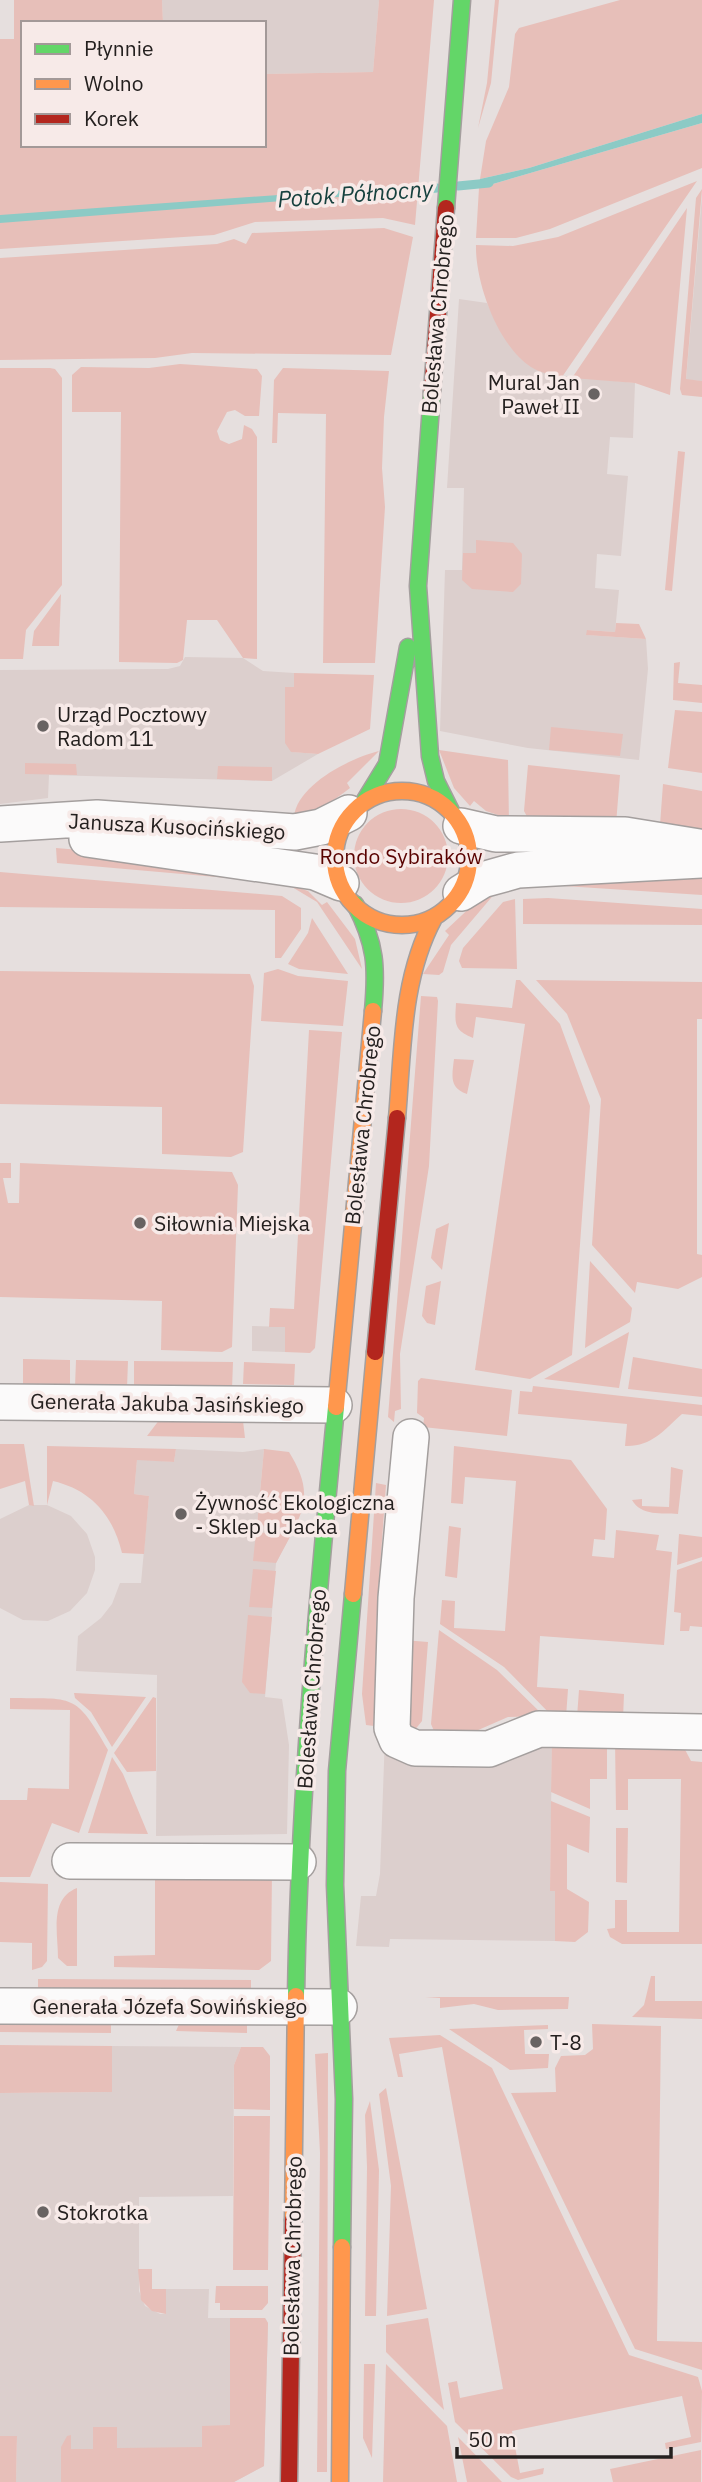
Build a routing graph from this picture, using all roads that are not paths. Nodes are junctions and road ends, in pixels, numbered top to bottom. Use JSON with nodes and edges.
{"nodes":[{"id":1,"x":462,"y":0,"type":"edge"},
{"id":2,"x":418,"y":586,"type":"junction"},
{"id":3,"x":357,"y":806,"type":"junction"},
{"id":4,"x":457,"y":819,"type":"junction"},
{"id":5,"x":0,"y":827,"type":"edge"},
{"id":6,"x":702,"y":848,"type":"edge"},
{"id":7,"x":702,"y":860,"type":"edge"},
{"id":8,"x":348,"y":893,"type":"junction"},
{"id":9,"x":461,"y":893,"type":"junction"},
{"id":10,"x":434,"y":918,"type":"junction"},
{"id":11,"x":0,"y":1402,"type":"edge"},
{"id":12,"x":334,"y":1405,"type":"junction"},
{"id":13,"x":411,"y":1437,"type":"dead end"},
{"id":14,"x":702,"y":1732,"type":"edge"},
{"id":15,"x":71,"y":1861,"type":"dead end"},
{"id":16,"x":298,"y":1862,"type":"junction"},
{"id":17,"x":0,"y":2006,"type":"edge"},
{"id":18,"x":295,"y":2007,"type":"junction"},
{"id":19,"x":339,"y":2007,"type":"junction"},
{"id":20,"x":289,"y":2482,"type":"edge"},
{"id":21,"x":340,"y":2482,"type":"edge"}],
"edges":[{"from":1,"to":2,"type":"street","name":"Bolesława Chrobrego"},
{"from":2,"to":3,"type":"street","name":"Bolesława Chrobrego"},
{"from":2,"to":4,"type":"street","name":"Bolesława Chrobrego"},
{"from":3,"to":4,"type":"street"},
{"from":3,"to":5,"type":"street","name":"Janusza Kusocińskiego"},
{"from":3,"to":8,"type":"street"},
{"from":4,"to":6,"type":"street"},
{"from":4,"to":9,"type":"street"},
{"from":5,"to":8,"type":"street","name":"Janusza Kusocińskiego"},
{"from":7,"to":9,"type":"street"},
{"from":8,"to":10,"type":"street"},
{"from":8,"to":12,"type":"street","name":"Bolesława Chrobrego"},
{"from":9,"to":10,"type":"street"},
{"from":10,"to":19,"type":"street","name":"Bolesława Chrobrego"},
{"from":11,"to":12,"type":"street","name":"Generała Jakuba Jasińskiego"},
{"from":12,"to":16,"type":"street","name":"Bolesława Chrobrego"},
{"from":13,"to":14,"type":"street"},
{"from":15,"to":16,"type":"street"},
{"from":16,"to":18,"type":"street","name":"Bolesława Chrobrego"},
{"from":17,"to":18,"type":"street","name":"Generała Józefa Sowińskiego"},
{"from":18,"to":19,"type":"street","name":"Generała Józefa Sowińskiego"},
{"from":18,"to":20,"type":"street","name":"Bolesława Chrobrego"},
{"from":19,"to":21,"type":"street","name":"Bolesława Chrobrego"}]}
